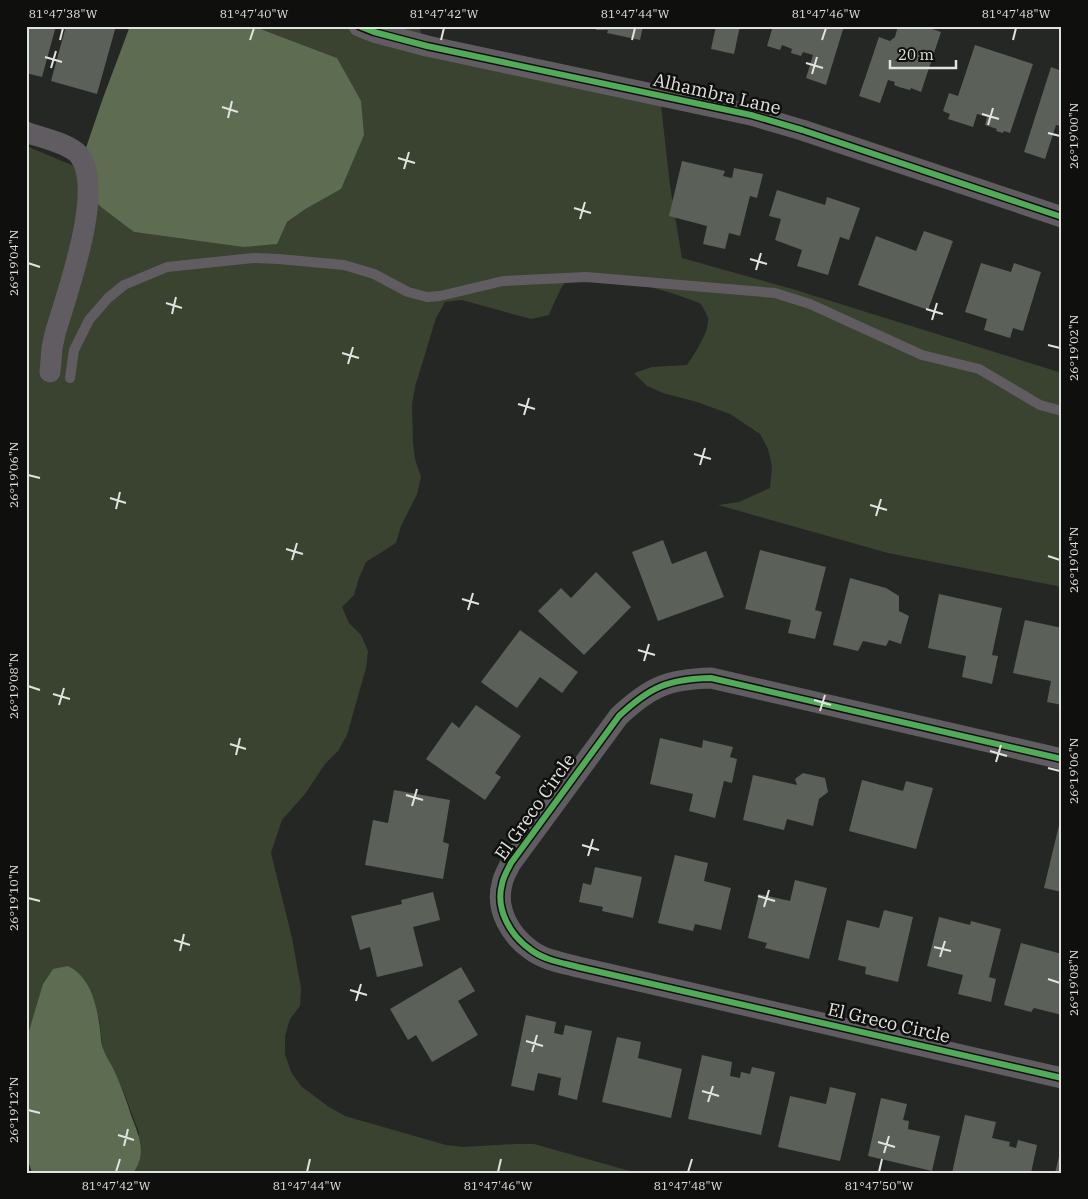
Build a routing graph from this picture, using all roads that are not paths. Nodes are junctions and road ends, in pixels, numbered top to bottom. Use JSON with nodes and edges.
{"nodes":[{"id":1,"x":359,"y":26,"type":"edge"},
{"id":2,"x":26,"y":132,"type":"edge"},
{"id":3,"x":1062,"y":216,"type":"edge"},
{"id":4,"x":50,"y":372,"type":"dead end"},
{"id":5,"x":70,"y":378,"type":"dead end"},
{"id":6,"x":1062,"y":411,"type":"edge"},
{"id":7,"x":1062,"y":759,"type":"edge"},
{"id":8,"x":1062,"y":1078,"type":"edge"}],
"edges":[{"from":1,"to":3,"type":"street","name":"Alhambra Lane"},
{"from":2,"to":4,"type":"street"},
{"from":5,"to":6,"type":"lane"},
{"from":7,"to":8,"type":"street","name":"El Greco Circle"}]}
